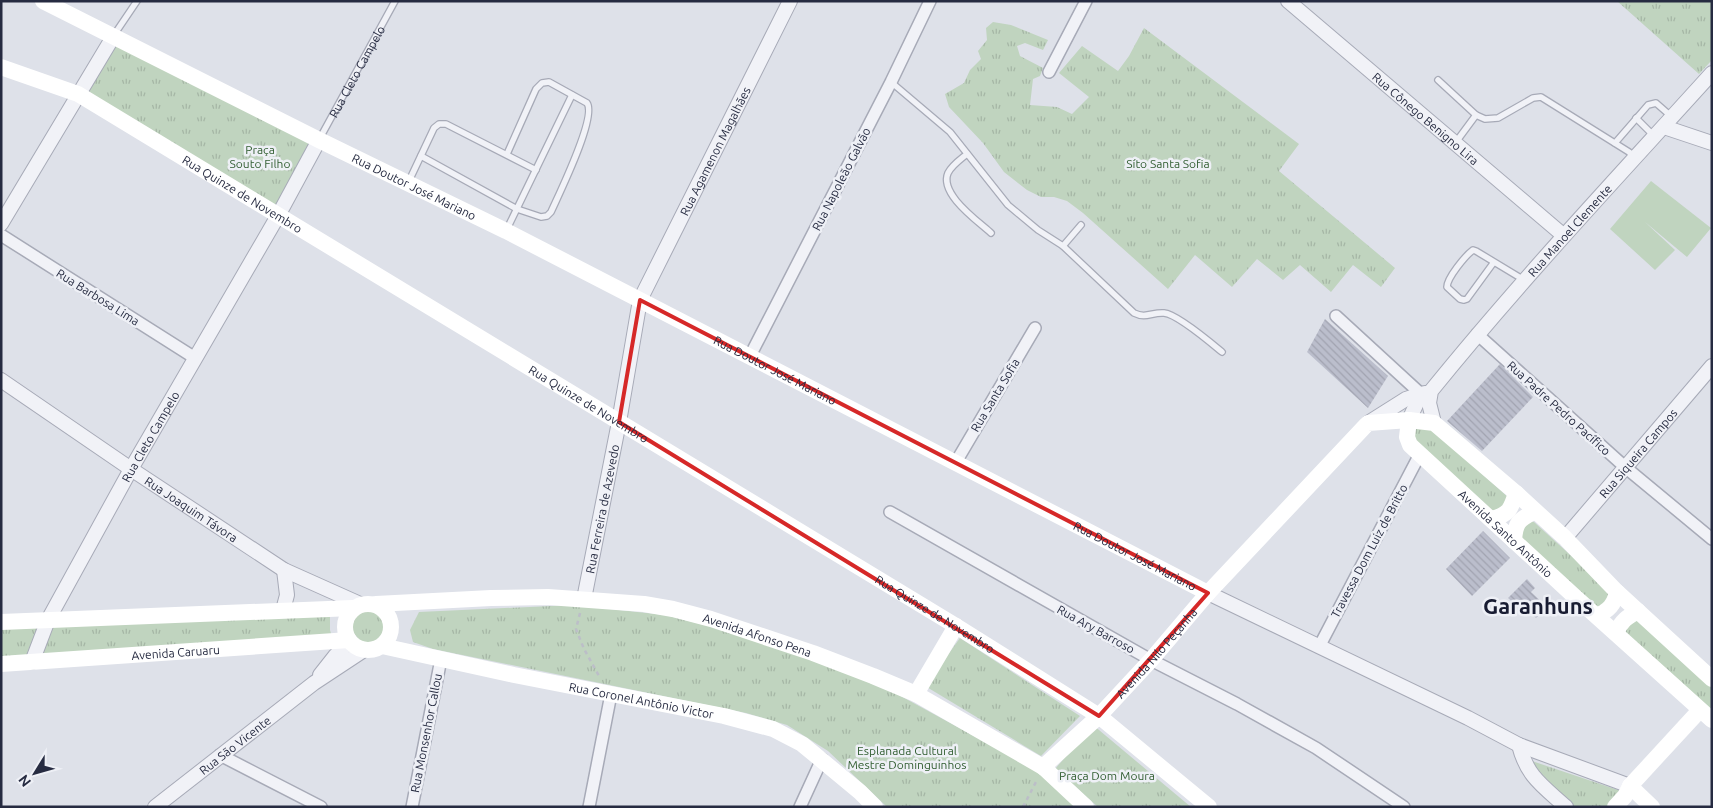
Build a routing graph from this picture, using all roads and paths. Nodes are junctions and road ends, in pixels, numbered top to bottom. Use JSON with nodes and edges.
{"nodes":[{"id":1,"x":43,"y":1,"type":"edge"},
{"id":2,"x":137,"y":1,"type":"edge"},
{"id":3,"x":395,"y":1,"type":"edge"},
{"id":4,"x":790,"y":1,"type":"edge"},
{"id":5,"x":930,"y":1,"type":"edge"},
{"id":6,"x":1086,"y":1,"type":"edge"},
{"id":7,"x":1288,"y":1,"type":"edge"},
{"id":8,"x":113,"y":36,"type":"junction"},
{"id":9,"x":1,"y":67,"type":"edge"},
{"id":10,"x":1049,"y":72,"type":"dead end"},
{"id":11,"x":1712,"y":73,"type":"edge"},
{"id":12,"x":1438,"y":80,"type":"dead end"},
{"id":13,"x":891,"y":82,"type":"junction"},
{"id":14,"x":78,"y":94,"type":"junction"},
{"id":15,"x":572,"y":94,"type":"junction"},
{"id":16,"x":1476,"y":114,"type":"junction"},
{"id":17,"x":1636,"y":118,"type":"junction"},
{"id":18,"x":1663,"y":127,"type":"junction"},
{"id":19,"x":319,"y":140,"type":"junction"},
{"id":20,"x":1456,"y":142,"type":"junction"},
{"id":21,"x":1615,"y":143,"type":"junction"},
{"id":22,"x":1712,"y":143,"type":"edge"},
{"id":23,"x":507,"y":154,"type":"junction"},
{"id":24,"x":967,"y":154,"type":"junction"},
{"id":25,"x":421,"y":156,"type":"junction"},
{"id":26,"x":1634,"y":157,"type":"junction"},
{"id":27,"x":536,"y":170,"type":"junction"},
{"id":28,"x":408,"y":183,"type":"junction"},
{"id":29,"x":517,"y":209,"type":"junction"},
{"id":30,"x":279,"y":214,"type":"junction"},
{"id":31,"x":1,"y":224,"type":"edge"},
{"id":32,"x":1081,"y":225,"type":"dead end"},
{"id":33,"x":506,"y":231,"type":"junction"},
{"id":34,"x":991,"y":233,"type":"dead end"},
{"id":35,"x":1,"y":235,"type":"edge"},
{"id":36,"x":1563,"y":236,"type":"junction"},
{"id":37,"x":1063,"y":246,"type":"junction"},
{"id":38,"x":1494,"y":262,"type":"junction"},
{"id":39,"x":1524,"y":280,"type":"junction"},
{"id":40,"x":640,"y":300,"type":"junction"},
{"id":41,"x":1336,"y":316,"type":"dead end"},
{"id":42,"x":1035,"y":328,"type":"dead end"},
{"id":43,"x":1476,"y":334,"type":"junction"},
{"id":44,"x":1222,"y":352,"type":"dead end"},
{"id":45,"x":750,"y":356,"type":"junction"},
{"id":46,"x":195,"y":358,"type":"junction"},
{"id":47,"x":1710,"y":370,"type":"edge"},
{"id":48,"x":1,"y":380,"type":"edge"},
{"id":49,"x":1426,"y":393,"type":"junction"},
{"id":50,"x":1409,"y":420,"type":"junction"},
{"id":51,"x":619,"y":422,"type":"junction"},
{"id":52,"x":1368,"y":423,"type":"junction"},
{"id":53,"x":1434,"y":423,"type":"junction"},
{"id":54,"x":1420,"y":454,"type":"junction"},
{"id":55,"x":956,"y":462,"type":"junction"},
{"id":56,"x":1625,"y":467,"type":"junction"},
{"id":57,"x":131,"y":469,"type":"junction"},
{"id":58,"x":1516,"y":493,"type":"junction"},
{"id":59,"x":1535,"y":511,"type":"junction"},
{"id":60,"x":890,"y":512,"type":"dead end"},
{"id":61,"x":1491,"y":519,"type":"junction"},
{"id":62,"x":1565,"y":538,"type":"junction"},
{"id":63,"x":1712,"y":539,"type":"edge"},
{"id":64,"x":1514,"y":541,"type":"junction"},
{"id":65,"x":284,"y":570,"type":"junction"},
{"id":66,"x":1617,"y":592,"type":"junction"},
{"id":67,"x":1208,"y":593,"type":"junction"},
{"id":68,"x":369,"y":605,"type":"junction"},
{"id":69,"x":582,"y":606,"type":"junction"},
{"id":70,"x":284,"y":610,"type":"junction"},
{"id":71,"x":1638,"y":611,"type":"junction"},
{"id":72,"x":1597,"y":616,"type":"junction"},
{"id":73,"x":48,"y":620,"type":"junction"},
{"id":74,"x":1,"y":622,"type":"edge"},
{"id":75,"x":956,"y":626,"type":"junction"},
{"id":76,"x":1616,"y":633,"type":"junction"},
{"id":77,"x":354,"y":644,"type":"junction"},
{"id":78,"x":382,"y":646,"type":"junction"},
{"id":79,"x":1319,"y":647,"type":"junction"},
{"id":80,"x":441,"y":659,"type":"junction"},
{"id":81,"x":1151,"y":660,"type":"junction"},
{"id":82,"x":32,"y":662,"type":"junction"},
{"id":83,"x":1,"y":664,"type":"edge"},
{"id":84,"x":1712,"y":679,"type":"edge"},
{"id":85,"x":611,"y":694,"type":"junction"},
{"id":86,"x":916,"y":694,"type":"junction"},
{"id":87,"x":1099,"y":716,"type":"junction"},
{"id":88,"x":1707,"y":716,"type":"edge"},
{"id":89,"x":1513,"y":742,"type":"junction"},
{"id":90,"x":220,"y":755,"type":"junction"},
{"id":91,"x":822,"y":759,"type":"junction"},
{"id":92,"x":1042,"y":770,"type":"junction"},
{"id":93,"x":1626,"y":795,"type":"edge"},
{"id":94,"x":156,"y":807,"type":"edge"},
{"id":95,"x":321,"y":807,"type":"edge"},
{"id":96,"x":412,"y":807,"type":"edge"},
{"id":97,"x":589,"y":807,"type":"edge"},
{"id":98,"x":800,"y":807,"type":"edge"},
{"id":99,"x":875,"y":807,"type":"edge"},
{"id":100,"x":1023,"y":807,"type":"edge"},
{"id":101,"x":1086,"y":807,"type":"edge"},
{"id":102,"x":1209,"y":807,"type":"edge"},
{"id":103,"x":1404,"y":807,"type":"edge"},
{"id":104,"x":1566,"y":807,"type":"edge"},
{"id":105,"x":1652,"y":807,"type":"edge"}],
"edges":[{"from":1,"to":8,"type":"main road","name":"Rua Doutor José Mariano"},
{"from":2,"to":8,"type":"lane"},
{"from":3,"to":19,"type":"lane","name":"Rua Cleto Campelo"},
{"from":4,"to":40,"type":"street","name":"Rua Agamenon Magalhães"},
{"from":5,"to":13,"type":"street","name":"Rua Napoleão Galvão"},
{"from":6,"to":10,"type":"street"},
{"from":7,"to":20,"type":"street","name":"Rua Cônego Benigno Lira"},
{"from":8,"to":14,"type":"street"},
{"from":8,"to":19,"type":"main road","name":"Rua Doutor José Mariano"},
{"from":9,"to":14,"type":"main road","name":"Rua Quinze de Novembro"},
{"from":11,"to":18,"type":"street","name":"Rua Manoel Clemente"},
{"from":12,"to":16,"type":"lane"},
{"from":13,"to":24,"type":"lane"},
{"from":13,"to":45,"type":"street","name":"Rua Napoleão Galvão"},
{"from":14,"to":30,"type":"main road","name":"Rua Quinze de Novembro"},
{"from":14,"to":31,"type":"street"},
{"from":15,"to":23,"type":"lane"},
{"from":15,"to":27,"type":"lane"},
{"from":15,"to":29,"type":"lane"},
{"from":16,"to":20,"type":"lane"},
{"from":16,"to":21,"type":"lane"},
{"from":17,"to":18,"type":"lane"},
{"from":17,"to":18,"type":"lane"},
{"from":17,"to":21,"type":"lane"},
{"from":18,"to":22,"type":"street"},
{"from":18,"to":26,"type":"street","name":"Rua Manoel Clemente"},
{"from":19,"to":28,"type":"main road","name":"Rua Doutor José Mariano"},
{"from":19,"to":30,"type":"street","name":"Rua Cleto Campelo"},
{"from":20,"to":36,"type":"street","name":"Rua Cônego Benigno Lira"},
{"from":21,"to":26,"type":"lane"},
{"from":23,"to":25,"type":"lane"},
{"from":23,"to":27,"type":"lane"},
{"from":24,"to":34,"type":"lane"},
{"from":24,"to":37,"type":"lane"},
{"from":25,"to":28,"type":"lane"},
{"from":25,"to":29,"type":"lane"},
{"from":26,"to":36,"type":"street","name":"Rua Manoel Clemente"},
{"from":27,"to":29,"type":"lane"},
{"from":28,"to":33,"type":"main road","name":"Rua Doutor José Mariano"},
{"from":29,"to":33,"type":"lane"},
{"from":30,"to":46,"type":"street","name":"Rua Cleto Campelo"},
{"from":30,"to":51,"type":"main road","name":"Rua Quinze de Novembro"},
{"from":32,"to":37,"type":"lane"},
{"from":33,"to":40,"type":"main road","name":"Rua Doutor José Mariano"},
{"from":35,"to":46,"type":"street","name":"Rua Barbosa Lima"},
{"from":36,"to":39,"type":"street","name":"Rua Manoel Clemente"},
{"from":37,"to":44,"type":"lane"},
{"from":38,"to":38,"type":"lane"},
{"from":38,"to":39,"type":"lane"},
{"from":39,"to":43,"type":"street","name":"Rua Manoel Clemente"},
{"from":40,"to":45,"type":"main road","name":"Rua Doutor José Mariano"},
{"from":40,"to":51,"type":"street","name":"Rua Ferreira de Azevedo"},
{"from":41,"to":49,"type":"street"},
{"from":42,"to":55,"type":"street","name":"Rua Santa Sofia"},
{"from":43,"to":49,"type":"street","name":"Rua Manoel Clemente"},
{"from":43,"to":56,"type":"street","name":"Rua Padre Pedro Pacífico"},
{"from":45,"to":55,"type":"main road","name":"Rua Doutor José Mariano"},
{"from":46,"to":57,"type":"street","name":"Rua Cleto Campelo"},
{"from":47,"to":56,"type":"street","name":"Rua Siqueira Campos"},
{"from":48,"to":57,"type":"street","name":"Rua Joaquim Távora"},
{"from":49,"to":50,"type":"street","name":"Rua Manoel Clemente"},
{"from":49,"to":52,"type":"street"},
{"from":49,"to":53,"type":"street"},
{"from":50,"to":52,"type":"main road"},
{"from":50,"to":53,"type":"main road"},
{"from":50,"to":54,"type":"main road","name":"Avenida Santo Antônio"},
{"from":51,"to":69,"type":"street","name":"Rua Ferreira de Azevedo"},
{"from":51,"to":75,"type":"main road","name":"Rua Quinze de Novembro"},
{"from":52,"to":67,"type":"main road","name":"Avenida Nilo Peçanha"},
{"from":53,"to":58,"type":"main road"},
{"from":54,"to":61,"type":"main road","name":"Avenida Santo Antônio"},
{"from":54,"to":79,"type":"street","name":"Travessa Dom Luiz de Britto"},
{"from":55,"to":67,"type":"main road","name":"Rua Doutor José Mariano"},
{"from":56,"to":62,"type":"street","name":"Rua Siqueira Campos"},
{"from":56,"to":63,"type":"street","name":"Rua Padre Pedro Pacífico"},
{"from":57,"to":65,"type":"street","name":"Rua Joaquim Távora"},
{"from":57,"to":73,"type":"street","name":"Rua Cleto Campelo"},
{"from":58,"to":59,"type":"main road"},
{"from":58,"to":61,"type":"main road"},
{"from":59,"to":62,"type":"main road"},
{"from":59,"to":64,"type":"main road"},
{"from":60,"to":81,"type":"street","name":"Rua Ary Barroso"},
{"from":61,"to":64,"type":"main road","name":"Avenida Santo Antônio"},
{"from":62,"to":66,"type":"main road"},
{"from":64,"to":72,"type":"main road","name":"Avenida Santo Antônio"},
{"from":65,"to":68,"type":"street","name":"Rua Joaquim Távora"},
{"from":65,"to":70,"type":"street"},
{"from":66,"to":71,"type":"main road"},
{"from":66,"to":72,"type":"main road"},
{"from":67,"to":79,"type":"street","name":"Rua Doutor José Mariano"},
{"from":67,"to":81,"type":"main road","name":"Avenida Nilo Peçanha"},
{"from":68,"to":69,"type":"main road","name":"Avenida Afonso Pena"},
{"from":68,"to":70,"type":"main road","name":"Avenida Afonso Pena"},
{"from":68,"to":77,"type":"main road"},
{"from":68,"to":78,"type":"main road"},
{"from":69,"to":85,"type":"path"},
{"from":69,"to":86,"type":"main road","name":"Avenida Afonso Pena"},
{"from":70,"to":73,"type":"main road"},
{"from":71,"to":76,"type":"main road"},
{"from":71,"to":84,"type":"main road"},
{"from":72,"to":76,"type":"main road","name":"Avenida Santo Antônio"},
{"from":73,"to":74,"type":"main road"},
{"from":73,"to":82,"type":"street","name":"Rua Cleto Campelo"},
{"from":75,"to":86,"type":"main road"},
{"from":75,"to":87,"type":"main road","name":"Rua Quinze de Novembro"},
{"from":76,"to":88,"type":"main road","name":"Avenida Santo Antônio"},
{"from":77,"to":78,"type":"main road"},
{"from":77,"to":82,"type":"main road","name":"Avenida Caruaru"},
{"from":77,"to":90,"type":"street","name":"Rua São Vicente"},
{"from":78,"to":80,"type":"main road","name":"Rua Coronel Antônio Victor"},
{"from":79,"to":89,"type":"street","name":"Rua Doutor José Mariano"},
{"from":80,"to":85,"type":"main road","name":"Rua Coronel Antônio Victor"},
{"from":80,"to":96,"type":"street","name":"Rua Monsenhor Callou"},
{"from":81,"to":87,"type":"main road","name":"Avenida Nilo Peçanha"},
{"from":81,"to":103,"type":"street","name":"Rua Ary Barroso"},
{"from":82,"to":83,"type":"main road","name":"Avenida Caruaru"},
{"from":85,"to":91,"type":"main road","name":"Rua Coronel Antônio Victor"},
{"from":85,"to":97,"type":"street"},
{"from":86,"to":92,"type":"main road","name":"Avenida Afonso Pena"},
{"from":87,"to":92,"type":"main road","name":"Avenida Nilo Peçanha"},
{"from":87,"to":102,"type":"main road","name":"Rua Quinze de Novembro"},
{"from":88,"to":93,"type":"main road"},
{"from":89,"to":93,"type":"street","name":"Rua Doutor José Mariano"},
{"from":89,"to":104,"type":"street"},
{"from":90,"to":94,"type":"street","name":"Rua São Vicente"},
{"from":90,"to":95,"type":"street"},
{"from":91,"to":98,"type":"street"},
{"from":91,"to":99,"type":"main road","name":"Rua Coronel Antônio Victor"},
{"from":92,"to":100,"type":"path"},
{"from":92,"to":101,"type":"main road","name":"Avenida Afonso Pena"},
{"from":93,"to":105,"type":"main road"}]}
